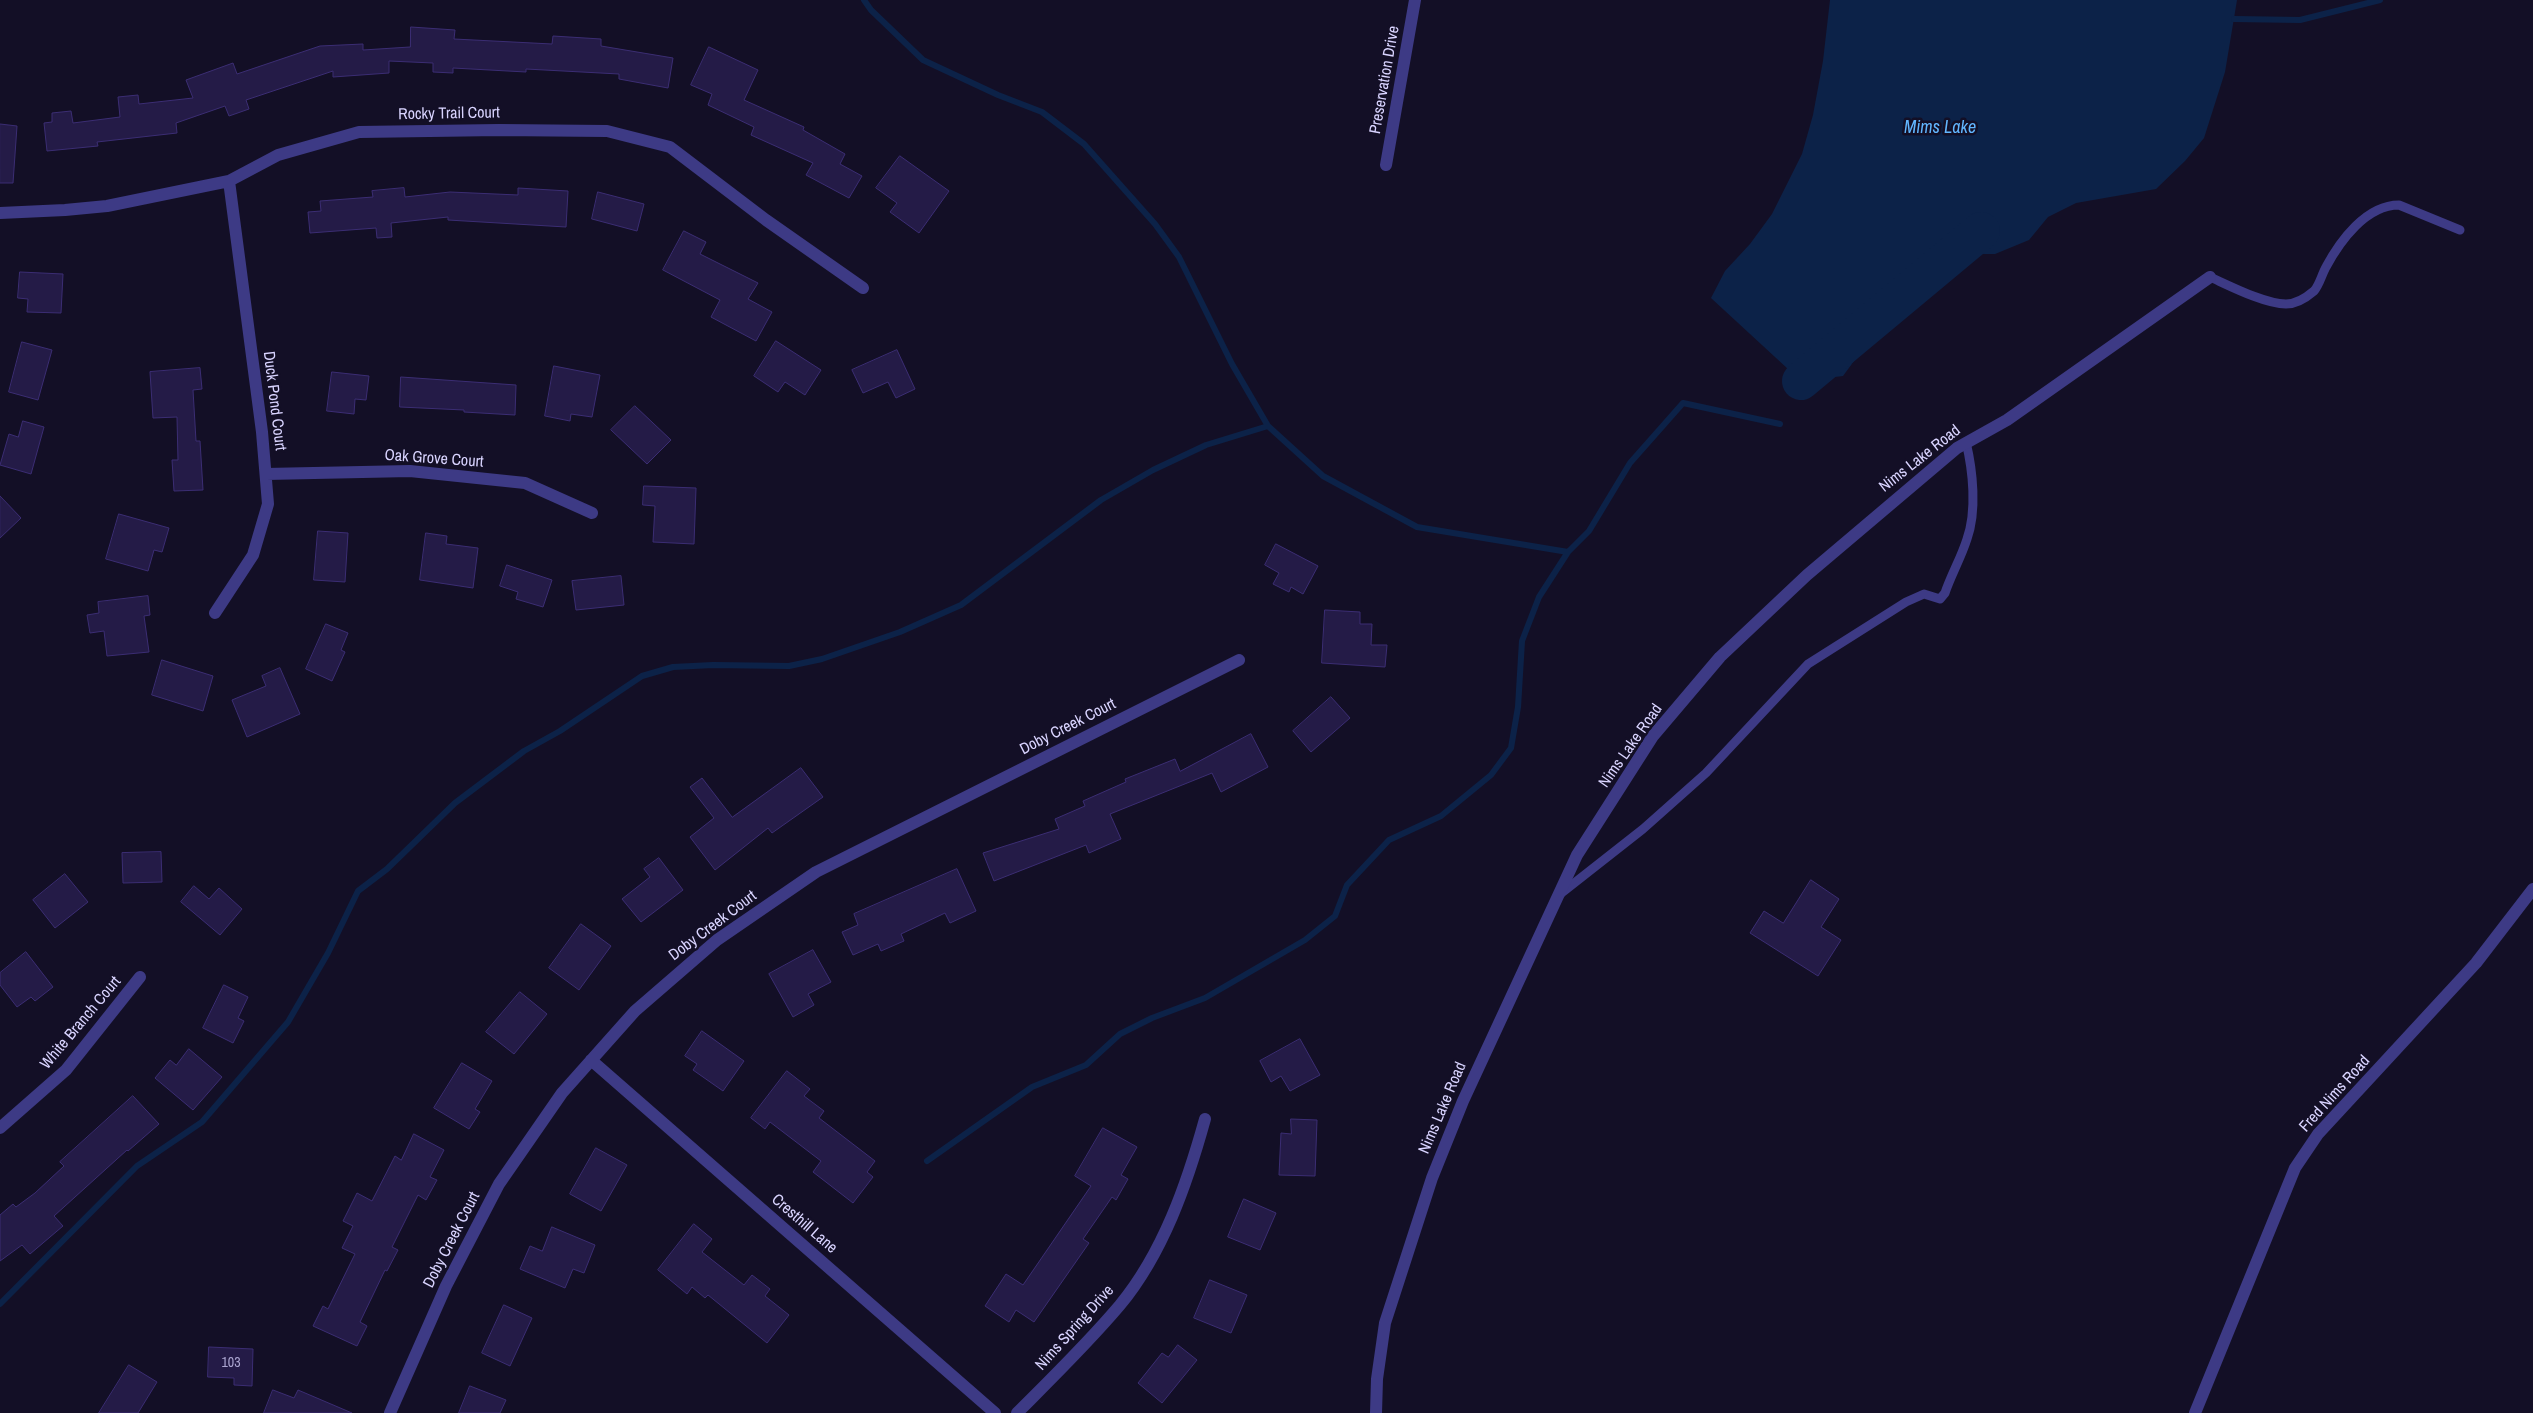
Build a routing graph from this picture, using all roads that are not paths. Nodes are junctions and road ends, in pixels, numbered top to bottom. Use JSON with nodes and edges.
{"nodes":[{"id":1,"x":1415,"y":0,"type":"edge"},
{"id":2,"x":1386,"y":165,"type":"dead end"},
{"id":3,"x":229,"y":181,"type":"junction"},
{"id":4,"x":0,"y":212,"type":"edge"},
{"id":5,"x":2460,"y":230,"type":"dead end"},
{"id":6,"x":2210,"y":277,"type":"joint"},
{"id":7,"x":863,"y":288,"type":"dead end"},
{"id":8,"x":1966,"y":442,"type":"junction"},
{"id":9,"x":266,"y":474,"type":"junction"},
{"id":10,"x":592,"y":513,"type":"dead end"},
{"id":11,"x":215,"y":613,"type":"dead end"},
{"id":12,"x":1239,"y":660,"type":"dead end"},
{"id":13,"x":2533,"y":889,"type":"edge"},
{"id":14,"x":1559,"y":896,"type":"junction"},
{"id":15,"x":140,"y":977,"type":"dead end"},
{"id":16,"x":592,"y":1060,"type":"junction"},
{"id":17,"x":1205,"y":1120,"type":"dead end"},
{"id":18,"x":0,"y":1128,"type":"edge"},
{"id":19,"x":390,"y":1413,"type":"edge"},
{"id":20,"x":995,"y":1413,"type":"edge"},
{"id":21,"x":1018,"y":1413,"type":"edge"},
{"id":22,"x":1376,"y":1413,"type":"edge"},
{"id":23,"x":2196,"y":1413,"type":"edge"}],
"edges":[{"from":1,"to":2,"type":"street","name":"Preservation Drive"},
{"from":3,"to":4,"type":"street","name":"Rocky Trail Court"},
{"from":3,"to":7,"type":"street","name":"Rocky Trail Court"},
{"from":3,"to":9,"type":"street","name":"Duck Pond Court"},
{"from":5,"to":6,"type":"lane"},
{"from":6,"to":8,"type":"street","name":"Nims Lake Road"},
{"from":8,"to":14,"type":"street","name":"Nims Lake Road"},
{"from":8,"to":14,"type":"lane"},
{"from":9,"to":10,"type":"street","name":"Oak Grove Court"},
{"from":9,"to":11,"type":"street","name":"Duck Pond Court"},
{"from":12,"to":16,"type":"street","name":"Doby Creek Court"},
{"from":13,"to":23,"type":"street","name":"Fred Nims Road"},
{"from":14,"to":22,"type":"street","name":"Nims Lake Road"},
{"from":15,"to":18,"type":"street","name":"White Branch Court"},
{"from":16,"to":19,"type":"street","name":"Doby Creek Court"},
{"from":16,"to":20,"type":"street","name":"Cresthill Lane"},
{"from":17,"to":21,"type":"street","name":"Nims Spring Drive"}]}
